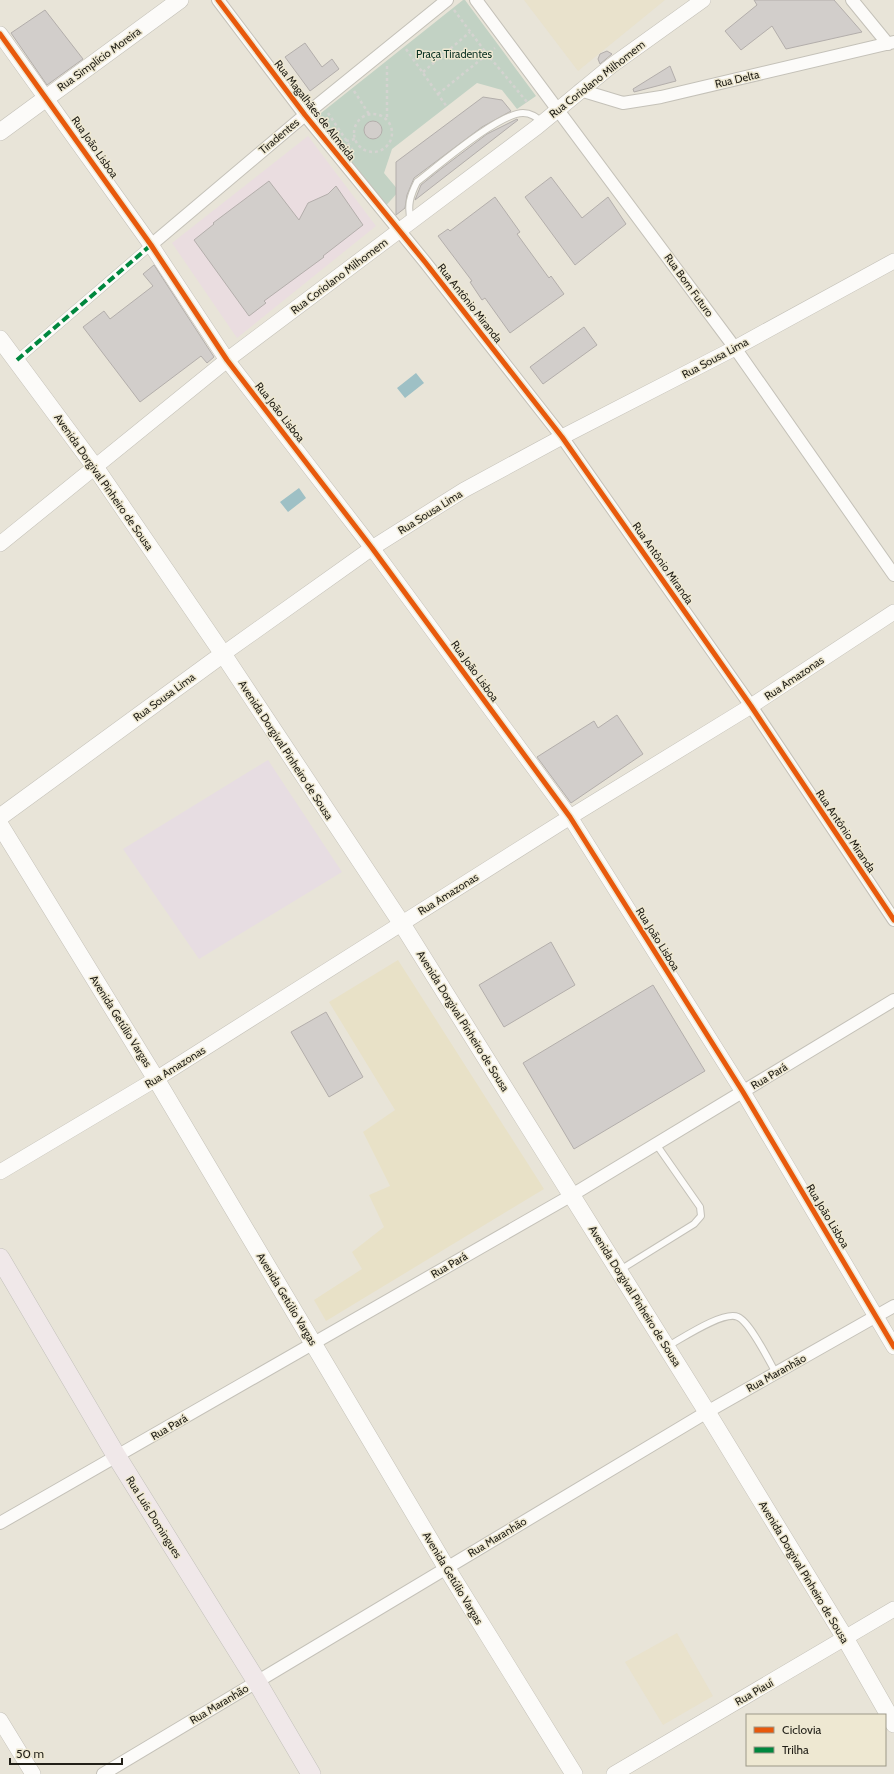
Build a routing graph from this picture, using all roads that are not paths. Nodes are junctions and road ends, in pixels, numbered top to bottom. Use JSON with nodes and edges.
{"nodes":[{"id":1,"x":180,"y":0,"type":"edge"},
{"id":2,"x":218,"y":0,"type":"edge"},
{"id":3,"x":476,"y":0,"type":"edge"},
{"id":4,"x":703,"y":0,"type":"edge"},
{"id":5,"x":852,"y":0,"type":"edge"},
{"id":6,"x":449,"y":4,"type":"edge"},
{"id":7,"x":0,"y":34,"type":"edge"},
{"id":8,"x":891,"y":43,"type":"edge"},
{"id":9,"x":580,"y":90,"type":"junction"},
{"id":10,"x":47,"y":97,"type":"junction"},
{"id":11,"x":558,"y":108,"type":"junction"},
{"id":12,"x":305,"y":115,"type":"junction"},
{"id":13,"x":542,"y":122,"type":"junction"},
{"id":14,"x":0,"y":132,"type":"edge"},
{"id":15,"x":411,"y":221,"type":"junction"},
{"id":16,"x":398,"y":231,"type":"junction"},
{"id":17,"x":151,"y":245,"type":"junction"},
{"id":18,"x":894,"y":261,"type":"edge"},
{"id":19,"x":0,"y":339,"type":"edge"},
{"id":20,"x":735,"y":348,"type":"junction"},
{"id":21,"x":17,"y":360,"type":"junction"},
{"id":22,"x":227,"y":360,"type":"junction"},
{"id":23,"x":562,"y":437,"type":"junction"},
{"id":24,"x":95,"y":467,"type":"junction"},
{"id":25,"x":0,"y":544,"type":"edge"},
{"id":26,"x":372,"y":548,"type":"junction"},
{"id":27,"x":894,"y":575,"type":"edge"},
{"id":28,"x":894,"y":612,"type":"edge"},
{"id":29,"x":223,"y":654,"type":"junction"},
{"id":30,"x":751,"y":706,"type":"junction"},
{"id":31,"x":0,"y":817,"type":"edge"},
{"id":32,"x":570,"y":817,"type":"junction"},
{"id":33,"x":0,"y":825,"type":"edge"},
{"id":34,"x":894,"y":920,"type":"edge"},
{"id":35,"x":402,"y":924,"type":"junction"},
{"id":36,"x":894,"y":1000,"type":"edge"},
{"id":37,"x":156,"y":1079,"type":"junction"},
{"id":38,"x":743,"y":1092,"type":"junction"},
{"id":39,"x":656,"y":1144,"type":"junction"},
{"id":40,"x":0,"y":1172,"type":"edge"},
{"id":41,"x":572,"y":1195,"type":"junction"},
{"id":42,"x":0,"y":1258,"type":"edge"},
{"id":43,"x":619,"y":1271,"type":"junction"},
{"id":44,"x":894,"y":1306,"type":"edge"},
{"id":45,"x":876,"y":1317,"type":"junction"},
{"id":46,"x":313,"y":1344,"type":"junction"},
{"id":47,"x":666,"y":1347,"type":"junction"},
{"id":48,"x":894,"y":1347,"type":"edge"},
{"id":49,"x":776,"y":1373,"type":"junction"},
{"id":50,"x":707,"y":1412,"type":"junction"},
{"id":51,"x":117,"y":1457,"type":"junction"},
{"id":52,"x":0,"y":1523,"type":"edge"},
{"id":53,"x":446,"y":1567,"type":"junction"},
{"id":54,"x":894,"y":1608,"type":"edge"},
{"id":55,"x":845,"y":1638,"type":"junction"},
{"id":56,"x":257,"y":1682,"type":"junction"},
{"id":57,"x":0,"y":1720,"type":"edge"},
{"id":58,"x":894,"y":1724,"type":"edge"},
{"id":59,"x":33,"y":1774,"type":"edge"},
{"id":60,"x":103,"y":1774,"type":"edge"},
{"id":61,"x":311,"y":1774,"type":"edge"},
{"id":62,"x":574,"y":1774,"type":"edge"},
{"id":63,"x":614,"y":1774,"type":"edge"}],
"edges":[{"from":1,"to":10,"type":"main road","name":"Rua Simplício Moreira"},
{"from":2,"to":12,"type":"street","name":"Rua Magalhães de Almeida"},
{"from":3,"to":11,"type":"street","name":"Rua Bom Futuro"},
{"from":4,"to":9,"type":"street","name":"Rua Coriolano Milhomem"},
{"from":5,"to":8,"type":"street"},
{"from":6,"to":12,"type":"street","name":"Tiradentes"},
{"from":7,"to":10,"type":"street","name":"Rua João Lisboa"},
{"from":8,"to":9,"type":"street","name":"Rua Delta"},
{"from":9,"to":11,"type":"street","name":"Rua Coriolano Milhomem"},
{"from":10,"to":14,"type":"main road","name":"Rua Simplício Moreira"},
{"from":10,"to":17,"type":"street","name":"Rua João Lisboa"},
{"from":11,"to":13,"type":"street","name":"Rua Coriolano Milhomem"},
{"from":11,"to":20,"type":"street","name":"Rua Bom Futuro"},
{"from":12,"to":16,"type":"street","name":"Rua Magalhães de Almeida"},
{"from":12,"to":17,"type":"street","name":"Tiradentes"},
{"from":13,"to":15,"type":"street","name":"Rua Coriolano Milhomem"},
{"from":13,"to":15,"type":"lane"},
{"from":15,"to":16,"type":"street","name":"Rua Coriolano Milhomem"},
{"from":16,"to":22,"type":"street","name":"Rua Coriolano Milhomem"},
{"from":16,"to":23,"type":"street","name":"Rua Antônio Miranda"},
{"from":17,"to":21,"type":"street"},
{"from":17,"to":22,"type":"street","name":"Rua João Lisboa"},
{"from":18,"to":20,"type":"street","name":"Rua Sousa Lima"},
{"from":19,"to":21,"type":"main road","name":"Avenida Dorgival Pinheiro de Sousa"},
{"from":20,"to":23,"type":"street","name":"Rua Sousa Lima"},
{"from":20,"to":27,"type":"street","name":"Rua Bom Futuro"},
{"from":21,"to":24,"type":"main road","name":"Avenida Dorgival Pinheiro de Sousa"},
{"from":22,"to":24,"type":"street","name":"Rua Coriolano Milhomem"},
{"from":22,"to":26,"type":"street","name":"Rua João Lisboa"},
{"from":23,"to":26,"type":"street","name":"Rua Sousa Lima"},
{"from":23,"to":30,"type":"street","name":"Rua Antônio Miranda"},
{"from":24,"to":25,"type":"street","name":"Rua Coriolano Milhomem"},
{"from":24,"to":29,"type":"main road","name":"Avenida Dorgival Pinheiro de Sousa"},
{"from":26,"to":29,"type":"street","name":"Rua Sousa Lima"},
{"from":26,"to":32,"type":"street","name":"Rua João Lisboa"},
{"from":28,"to":30,"type":"street","name":"Rua Amazonas"},
{"from":29,"to":31,"type":"main road","name":"Rua Sousa Lima"},
{"from":29,"to":35,"type":"main road","name":"Avenida Dorgival Pinheiro de Sousa"},
{"from":30,"to":32,"type":"street","name":"Rua Amazonas"},
{"from":30,"to":34,"type":"street","name":"Rua Antônio Miranda"},
{"from":32,"to":35,"type":"street","name":"Rua Amazonas"},
{"from":32,"to":38,"type":"street","name":"Rua João Lisboa"},
{"from":33,"to":37,"type":"main road","name":"Avenida Getúlio Vargas"},
{"from":35,"to":37,"type":"street","name":"Rua Amazonas"},
{"from":35,"to":41,"type":"main road","name":"Avenida Dorgival Pinheiro de Sousa"},
{"from":36,"to":38,"type":"street","name":"Rua Pará"},
{"from":37,"to":40,"type":"street","name":"Rua Amazonas"},
{"from":37,"to":46,"type":"main road","name":"Avenida Getúlio Vargas"},
{"from":38,"to":39,"type":"street","name":"Rua Pará"},
{"from":38,"to":45,"type":"street","name":"Rua João Lisboa"},
{"from":39,"to":41,"type":"street","name":"Rua Pará"},
{"from":39,"to":43,"type":"lane"},
{"from":41,"to":43,"type":"main road","name":"Avenida Dorgival Pinheiro de Sousa"},
{"from":41,"to":46,"type":"street","name":"Rua Pará"},
{"from":42,"to":51,"type":"main road","name":"Rua Luís Domingues"},
{"from":43,"to":47,"type":"main road","name":"Avenida Dorgival Pinheiro de Sousa"},
{"from":44,"to":45,"type":"street","name":"Rua Maranhão"},
{"from":45,"to":48,"type":"street","name":"Rua João Lisboa"},
{"from":45,"to":49,"type":"street","name":"Rua Maranhão"},
{"from":46,"to":51,"type":"street","name":"Rua Pará"},
{"from":46,"to":53,"type":"main road","name":"Avenida Getúlio Vargas"},
{"from":47,"to":49,"type":"lane"},
{"from":47,"to":50,"type":"main road","name":"Avenida Dorgival Pinheiro de Sousa"},
{"from":49,"to":50,"type":"street","name":"Rua Maranhão"},
{"from":50,"to":53,"type":"street","name":"Rua Maranhão"},
{"from":50,"to":55,"type":"main road","name":"Avenida Dorgival Pinheiro de Sousa"},
{"from":51,"to":52,"type":"street","name":"Rua Pará"},
{"from":51,"to":56,"type":"main road","name":"Rua Luís Domingues"},
{"from":53,"to":56,"type":"street","name":"Rua Maranhão"},
{"from":53,"to":62,"type":"main road","name":"Avenida Getúlio Vargas"},
{"from":54,"to":55,"type":"street","name":"Rua Piauí"},
{"from":55,"to":58,"type":"main road","name":"Avenida Dorgival Pinheiro de Sousa"},
{"from":55,"to":63,"type":"street","name":"Rua Piauí"},
{"from":56,"to":60,"type":"street","name":"Rua Maranhão"},
{"from":56,"to":61,"type":"main road","name":"Rua Luís Domingues"},
{"from":57,"to":59,"type":"street"}]}
